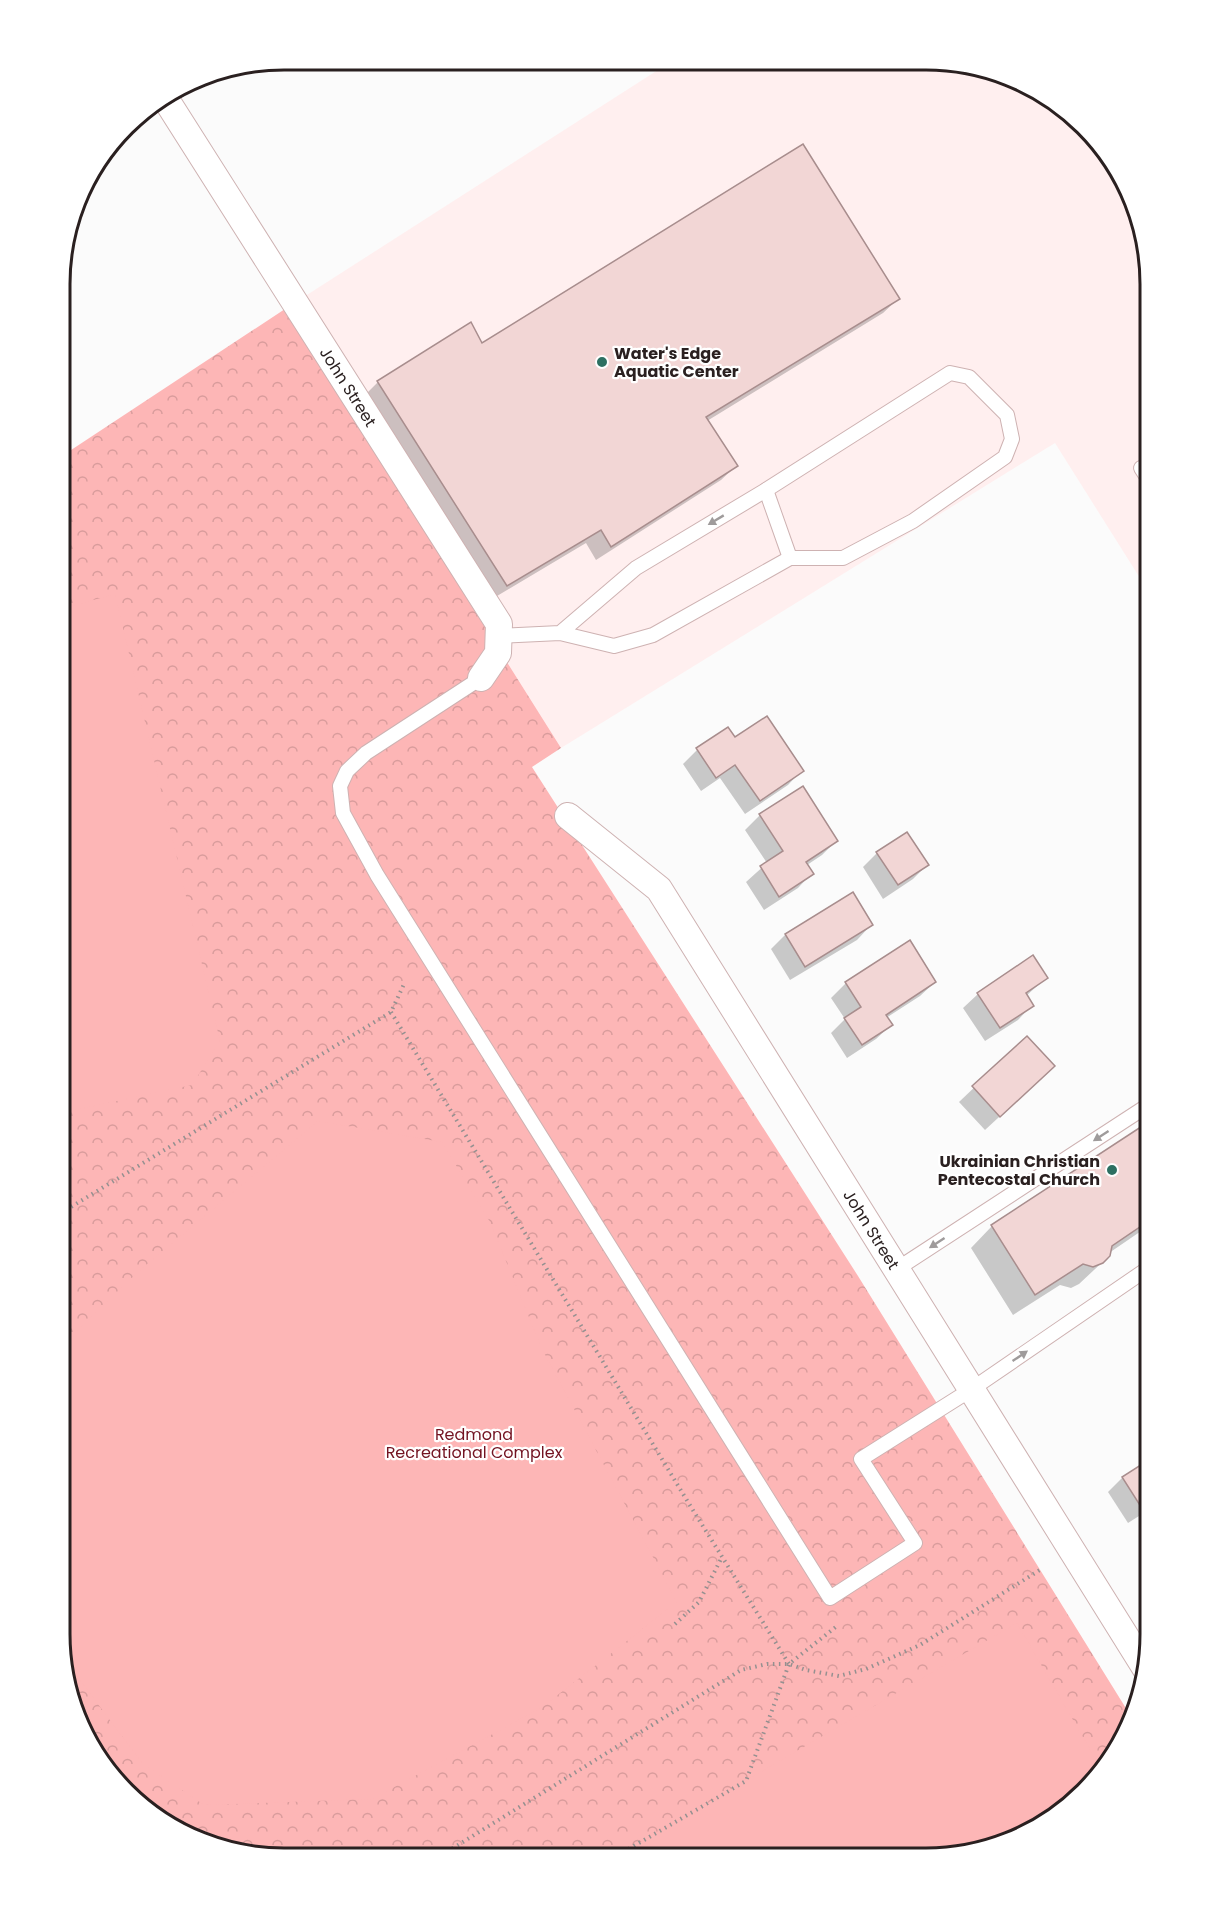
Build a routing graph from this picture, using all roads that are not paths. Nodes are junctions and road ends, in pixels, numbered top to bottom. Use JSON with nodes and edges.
{"nodes":[{"id":1,"x":169,"y":105,"type":"edge"},
{"id":2,"x":766,"y":490,"type":"junction"},
{"id":3,"x":790,"y":558,"type":"junction"},
{"id":4,"x":560,"y":633,"type":"junction"},
{"id":5,"x":499,"y":636,"type":"junction"},
{"id":6,"x":481,"y":678,"type":"joint"},
{"id":7,"x":568,"y":816,"type":"dead end"},
{"id":8,"x":1140,"y":1111,"type":"edge"},
{"id":9,"x":897,"y":1269,"type":"junction"},
{"id":10,"x":1140,"y":1274,"type":"edge"},
{"id":11,"x":972,"y":1389,"type":"junction"},
{"id":12,"x":1138,"y":1657,"type":"edge"}],
"edges":[{"from":1,"to":5,"type":"street","name":"John Street"},
{"from":2,"to":3,"type":"lane"},
{"from":2,"to":3,"type":"lane"},
{"from":2,"to":4,"type":"lane","one_way":true},
{"from":3,"to":4,"type":"lane"},
{"from":4,"to":5,"type":"lane"},
{"from":5,"to":6,"type":"street"},
{"from":6,"to":11,"type":"lane"},
{"from":7,"to":9,"type":"street","name":"John Street"},
{"from":8,"to":9,"type":"lane","one_way":true},
{"from":9,"to":11,"type":"street","name":"John Street"},
{"from":11,"to":10,"type":"lane","one_way":true},
{"from":11,"to":12,"type":"street","name":"John Street"}]}
